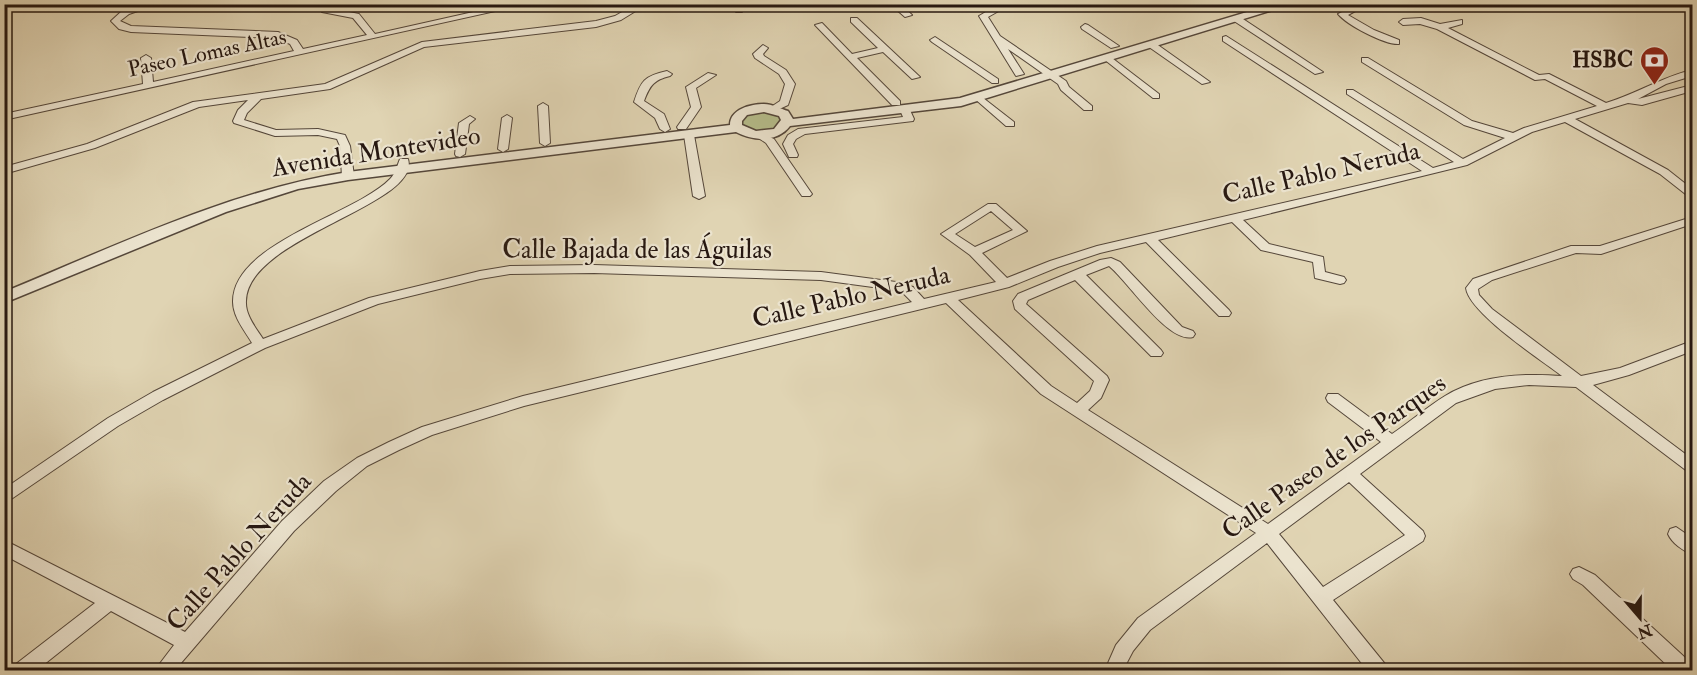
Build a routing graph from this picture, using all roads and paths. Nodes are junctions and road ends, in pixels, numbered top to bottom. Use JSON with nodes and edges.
{"nodes":[{"id":1,"x":154,"y":4,"type":"edge"},
{"id":2,"x":343,"y":4,"type":"edge"},
{"id":3,"x":524,"y":4,"type":"edge"},
{"id":4,"x":643,"y":4,"type":"edge"},
{"id":5,"x":894,"y":4,"type":"edge"},
{"id":6,"x":1007,"y":4,"type":"edge"},
{"id":7,"x":1253,"y":4,"type":"edge"},
{"id":8,"x":1287,"y":4,"type":"edge"},
{"id":9,"x":1353,"y":4,"type":"edge"},
{"id":10,"x":908,"y":15,"type":"dead end"},
{"id":11,"x":854,"y":20,"type":"dead end"},
{"id":12,"x":1237,"y":20,"type":"junction"},
{"id":13,"x":1403,"y":22,"type":"dead end"},
{"id":14,"x":1459,"y":22,"type":"dead end"},
{"id":15,"x":819,"y":25,"type":"dead end"},
{"id":16,"x":1085,"y":27,"type":"dead end"},
{"id":17,"x":1440,"y":27,"type":"junction"},
{"id":18,"x":373,"y":37,"type":"junction"},
{"id":19,"x":1226,"y":39,"type":"dead end"},
{"id":20,"x":935,"y":40,"type":"dead end"},
{"id":21,"x":1396,"y":42,"type":"dead end"},
{"id":22,"x":1152,"y":45,"type":"junction"},
{"id":23,"x":1114,"y":46,"type":"junction"},
{"id":24,"x":763,"y":48,"type":"dead end"},
{"id":25,"x":884,"y":48,"type":"junction"},
{"id":26,"x":1010,"y":51,"type":"junction"},
{"id":27,"x":300,"y":52,"type":"junction"},
{"id":28,"x":850,"y":57,"type":"junction"},
{"id":29,"x":146,"y":58,"type":"dead end"},
{"id":30,"x":1108,"y":58,"type":"junction"},
{"id":31,"x":1365,"y":60,"type":"dead end"},
{"id":32,"x":1044,"y":71,"type":"junction"},
{"id":33,"x":1318,"y":72,"type":"dead end"},
{"id":34,"x":1692,"y":73,"type":"edge"},
{"id":35,"x":667,"y":74,"type":"dead end"},
{"id":36,"x":1019,"y":74,"type":"junction"},
{"id":37,"x":711,"y":75,"type":"dead end"},
{"id":38,"x":915,"y":77,"type":"dead end"},
{"id":39,"x":996,"y":81,"type":"junction"},
{"id":40,"x":1205,"y":82,"type":"dead end"},
{"id":41,"x":1692,"y":83,"type":"edge"},
{"id":42,"x":148,"y":86,"type":"junction"},
{"id":43,"x":1688,"y":89,"type":"edge"},
{"id":44,"x":1350,"y":92,"type":"dead end"},
{"id":45,"x":258,"y":96,"type":"junction"},
{"id":46,"x":1156,"y":96,"type":"dead end"},
{"id":47,"x":978,"y":97,"type":"junction"},
{"id":48,"x":1628,"y":100,"type":"junction"},
{"id":49,"x":543,"y":106,"type":"dead end"},
{"id":50,"x":900,"y":106,"type":"junction"},
{"id":51,"x":1606,"y":107,"type":"junction"},
{"id":52,"x":1088,"y":108,"type":"dead end"},
{"id":53,"x":781,"y":115,"type":"junction"},
{"id":54,"x":4,"y":117,"type":"edge"},
{"id":55,"x":507,"y":118,"type":"dead end"},
{"id":56,"x":1566,"y":118,"type":"junction"},
{"id":57,"x":470,"y":119,"type":"dead end"},
{"id":58,"x":737,"y":124,"type":"junction"},
{"id":59,"x":1011,"y":124,"type":"dead end"},
{"id":60,"x":665,"y":129,"type":"junction"},
{"id":61,"x":685,"y":131,"type":"junction"},
{"id":62,"x":774,"y":133,"type":"junction"},
{"id":63,"x":759,"y":135,"type":"junction"},
{"id":64,"x":792,"y":137,"type":"junction"},
{"id":65,"x":1514,"y":137,"type":"junction"},
{"id":66,"x":545,"y":143,"type":"junction"},
{"id":67,"x":503,"y":149,"type":"junction"},
{"id":68,"x":460,"y":154,"type":"junction"},
{"id":69,"x":793,"y":155,"type":"dead end"},
{"id":70,"x":1462,"y":163,"type":"junction"},
{"id":71,"x":403,"y":165,"type":"junction"},
{"id":72,"x":4,"y":171,"type":"edge"},
{"id":73,"x":348,"y":172,"type":"junction"},
{"id":74,"x":1431,"y":172,"type":"junction"},
{"id":75,"x":806,"y":194,"type":"dead end"},
{"id":76,"x":1692,"y":194,"type":"edge"},
{"id":77,"x":699,"y":196,"type":"dead end"},
{"id":78,"x":1234,"y":218,"type":"junction"},
{"id":79,"x":1692,"y":220,"type":"edge"},
{"id":80,"x":1149,"y":238,"type":"junction"},
{"id":81,"x":974,"y":252,"type":"junction"},
{"id":82,"x":1077,"y":274,"type":"junction"},
{"id":83,"x":1340,"y":280,"type":"dead end"},
{"id":84,"x":1005,"y":284,"type":"junction"},
{"id":85,"x":23,"y":285,"type":"junction"},
{"id":86,"x":4,"y":288,"type":"edge"},
{"id":87,"x":4,"y":298,"type":"edge"},
{"id":88,"x":949,"y":298,"type":"junction"},
{"id":89,"x":921,"y":304,"type":"junction"},
{"id":90,"x":1224,"y":313,"type":"dead end"},
{"id":91,"x":1188,"y":334,"type":"dead end"},
{"id":92,"x":260,"y":345,"type":"junction"},
{"id":93,"x":1692,"y":346,"type":"edge"},
{"id":94,"x":1156,"y":354,"type":"dead end"},
{"id":95,"x":1580,"y":382,"type":"junction"},
{"id":96,"x":1332,"y":398,"type":"dead end"},
{"id":97,"x":1078,"y":410,"type":"junction"},
{"id":98,"x":1392,"y":442,"type":"junction"},
{"id":99,"x":1692,"y":467,"type":"edge"},
{"id":100,"x":1349,"y":473,"type":"junction"},
{"id":101,"x":4,"y":498,"type":"edge"},
{"id":102,"x":1268,"y":532,"type":"junction"},
{"id":103,"x":1676,"y":534,"type":"dead end"},
{"id":104,"x":4,"y":547,"type":"edge"},
{"id":105,"x":1692,"y":547,"type":"edge"},
{"id":106,"x":1579,"y":574,"type":"dead end"},
{"id":107,"x":1321,"y":598,"type":"junction"},
{"id":108,"x":108,"y":603,"type":"junction"},
{"id":109,"x":188,"y":643,"type":"junction"},
{"id":110,"x":23,"y":670,"type":"edge"},
{"id":111,"x":164,"y":670,"type":"edge"},
{"id":112,"x":1114,"y":670,"type":"edge"},
{"id":113,"x":1378,"y":670,"type":"edge"},
{"id":114,"x":1684,"y":670,"type":"edge"}],
"edges":[{"from":1,"to":27,"type":"street"},
{"from":2,"to":18,"type":"street"},
{"from":3,"to":18,"type":"street","name":"Paseo Lomas Altas"},
{"from":4,"to":45,"type":"street"},
{"from":5,"to":10,"type":"street"},
{"from":6,"to":26,"type":"street"},
{"from":7,"to":23,"type":"street"},
{"from":8,"to":12,"type":"street"},
{"from":9,"to":21,"type":"street"},
{"from":11,"to":25,"type":"street"},
{"from":12,"to":22,"type":"street"},
{"from":12,"to":33,"type":"street"},
{"from":13,"to":17,"type":"street"},
{"from":14,"to":17,"type":"street"},
{"from":15,"to":28,"type":"street"},
{"from":16,"to":23,"type":"street"},
{"from":17,"to":51,"type":"street"},
{"from":18,"to":27,"type":"street","name":"Paseo Lomas Altas"},
{"from":19,"to":74,"type":"street"},
{"from":20,"to":39,"type":"street"},
{"from":22,"to":30,"type":"street"},
{"from":22,"to":40,"type":"street"},
{"from":23,"to":32,"type":"street"},
{"from":24,"to":53,"type":"street"},
{"from":25,"to":28,"type":"street"},
{"from":25,"to":38,"type":"street"},
{"from":26,"to":32,"type":"street"},
{"from":26,"to":32,"type":"street"},
{"from":26,"to":36,"type":"street"},
{"from":27,"to":42,"type":"street","name":"Paseo Lomas Altas"},
{"from":28,"to":50,"type":"street"},
{"from":29,"to":42,"type":"street"},
{"from":30,"to":32,"type":"street"},
{"from":30,"to":46,"type":"street"},
{"from":31,"to":65,"type":"street"},
{"from":32,"to":36,"type":"street"},
{"from":32,"to":47,"type":"street"},
{"from":32,"to":52,"type":"street"},
{"from":34,"to":48,"type":"street","name":"Calle Pablo Neruda"},
{"from":35,"to":60,"type":"street"},
{"from":36,"to":39,"type":"street"},
{"from":37,"to":61,"type":"street"},
{"from":39,"to":50,"type":"street"},
{"from":41,"to":43,"type":"street"},
{"from":42,"to":54,"type":"street","name":"Paseo Lomas Altas"},
{"from":43,"to":48,"type":"street","name":"Calle Pablo Neruda"},
{"from":44,"to":70,"type":"street"},
{"from":45,"to":72,"type":"street"},
{"from":45,"to":73,"type":"street"},
{"from":47,"to":50,"type":"street"},
{"from":47,"to":59,"type":"street"},
{"from":48,"to":51,"type":"street","name":"Calle Pablo Neruda"},
{"from":49,"to":66,"type":"street"},
{"from":50,"to":53,"type":"street"},
{"from":50,"to":64,"type":"street"},
{"from":51,"to":56,"type":"street","name":"Calle Pablo Neruda"},
{"from":53,"to":58,"type":"street"},
{"from":53,"to":62,"type":"street"},
{"from":55,"to":67,"type":"street"},
{"from":56,"to":65,"type":"street","name":"Calle Pablo Neruda"},
{"from":56,"to":76,"type":"street"},
{"from":57,"to":68,"type":"street"},
{"from":58,"to":61,"type":"street","name":"Avenida Montevideo"},
{"from":58,"to":63,"type":"street"},
{"from":60,"to":61,"type":"street","name":"Avenida Montevideo"},
{"from":60,"to":66,"type":"street","name":"Avenida Montevideo"},
{"from":61,"to":71,"type":"street","name":"Avenida Montevideo"},
{"from":61,"to":77,"type":"street"},
{"from":62,"to":63,"type":"street"},
{"from":62,"to":64,"type":"street"},
{"from":63,"to":75,"type":"street"},
{"from":64,"to":69,"type":"street"},
{"from":65,"to":70,"type":"street","name":"Calle Pablo Neruda"},
{"from":66,"to":67,"type":"street","name":"Avenida Montevideo"},
{"from":67,"to":68,"type":"street","name":"Avenida Montevideo"},
{"from":68,"to":71,"type":"street","name":"Avenida Montevideo"},
{"from":70,"to":74,"type":"street","name":"Calle Pablo Neruda"},
{"from":71,"to":73,"type":"street","name":"Avenida Montevideo"},
{"from":71,"to":92,"type":"street"},
{"from":73,"to":85,"type":"street","name":"Avenida Montevideo"},
{"from":74,"to":78,"type":"street","name":"Calle Pablo Neruda"},
{"from":78,"to":80,"type":"street","name":"Calle Pablo Neruda"},
{"from":78,"to":83,"type":"street"},
{"from":79,"to":95,"type":"street"},
{"from":80,"to":84,"type":"street","name":"Calle Pablo Neruda"},
{"from":80,"to":90,"type":"street"},
{"from":81,"to":81,"type":"street"},
{"from":81,"to":84,"type":"street"},
{"from":82,"to":91,"type":"street"},
{"from":82,"to":94,"type":"street"},
{"from":82,"to":97,"type":"street"},
{"from":84,"to":88,"type":"street","name":"Calle Pablo Neruda"},
{"from":85,"to":86,"type":"street","name":"Avenida Montevideo"},
{"from":85,"to":87,"type":"street","name":"Avenida Montevideo"},
{"from":88,"to":89,"type":"street","name":"Calle Pablo Neruda"},
{"from":88,"to":97,"type":"street"},
{"from":89,"to":92,"type":"street","name":"Calle Bajada de las Águilas"},
{"from":89,"to":109,"type":"street","name":"Calle Pablo Neruda"},
{"from":92,"to":101,"type":"street","name":"Calle Bajada de las Águilas"},
{"from":93,"to":95,"type":"street","name":"Calle Paseo de los Parques"},
{"from":95,"to":98,"type":"street","name":"Calle Paseo de los Parques"},
{"from":95,"to":99,"type":"street"},
{"from":96,"to":98,"type":"street"},
{"from":97,"to":102,"type":"street"},
{"from":98,"to":100,"type":"street","name":"Calle Paseo de los Parques"},
{"from":100,"to":102,"type":"street","name":"Calle Paseo de los Parques"},
{"from":100,"to":107,"type":"street"},
{"from":102,"to":107,"type":"street"},
{"from":102,"to":112,"type":"street","name":"Calle Paseo de los Parques"},
{"from":103,"to":105,"type":"street"},
{"from":104,"to":108,"type":"street"},
{"from":106,"to":114,"type":"street"},
{"from":107,"to":113,"type":"street"},
{"from":108,"to":109,"type":"street"},
{"from":108,"to":110,"type":"street"},
{"from":109,"to":111,"type":"street","name":"Calle Pablo Neruda"}]}
